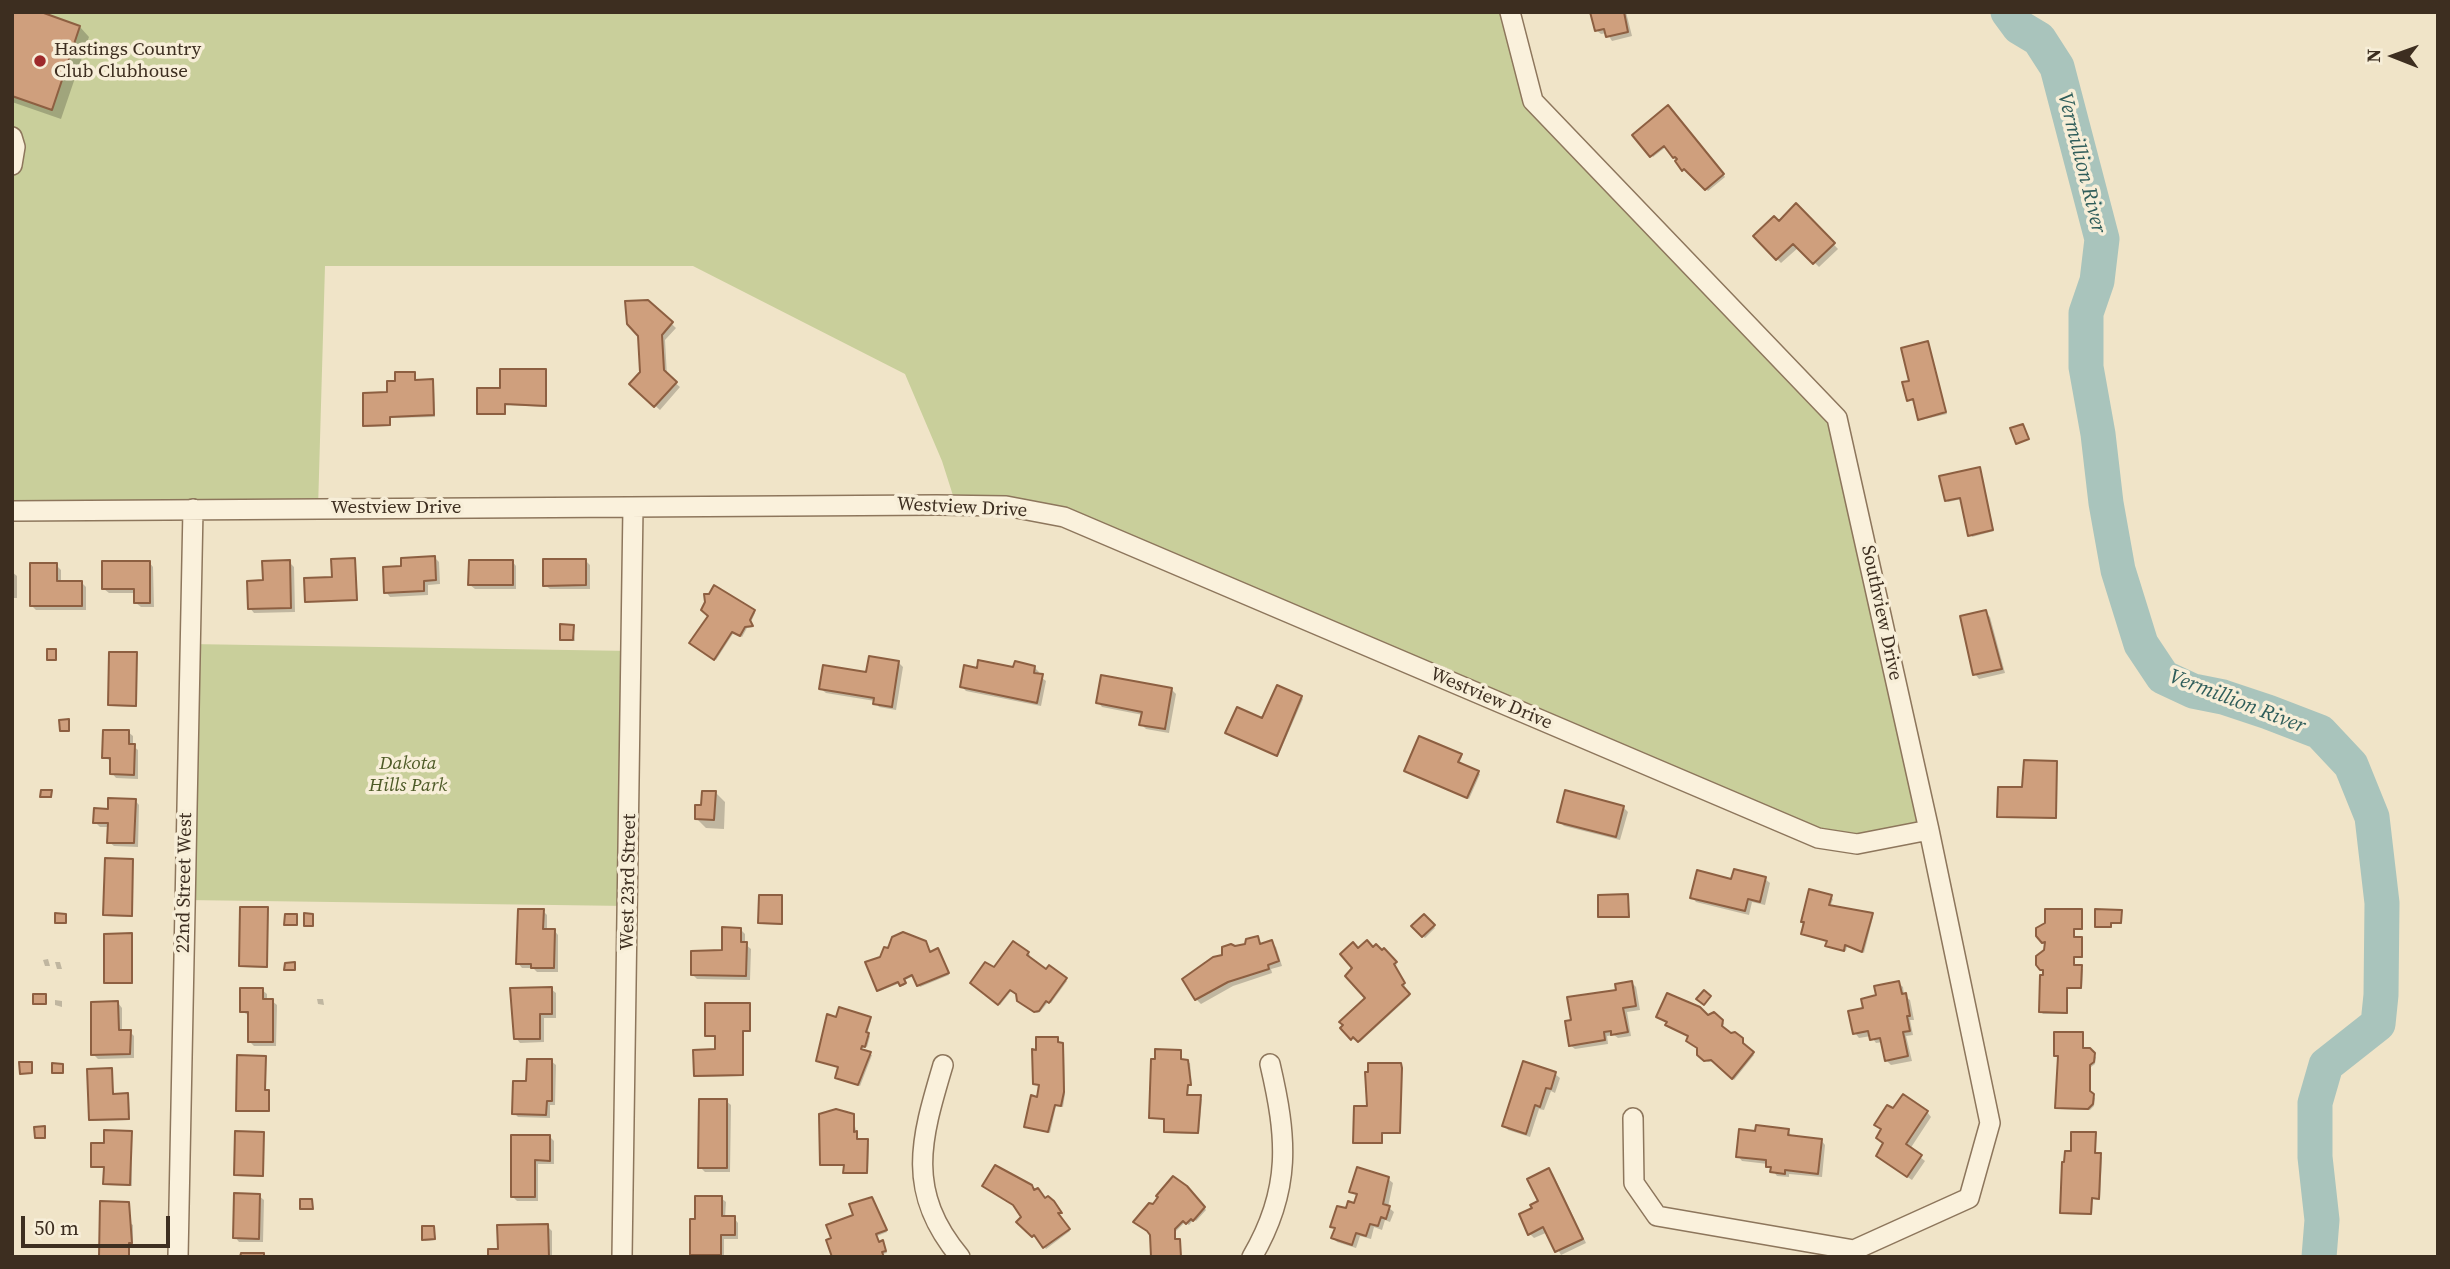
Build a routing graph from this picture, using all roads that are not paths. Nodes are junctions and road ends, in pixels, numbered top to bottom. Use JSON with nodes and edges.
{"nodes":[{"id":1,"x":1510,"y":12,"type":"edge"},
{"id":2,"x":12,"y":137,"type":"edge"},
{"id":3,"x":12,"y":165,"type":"edge"},
{"id":4,"x":633,"y":507,"type":"junction"},
{"id":5,"x":193,"y":509,"type":"junction"},
{"id":6,"x":12,"y":511,"type":"edge"},
{"id":7,"x":1929,"y":830,"type":"junction"},
{"id":8,"x":1270,"y":1064,"type":"dead end"},
{"id":9,"x":943,"y":1065,"type":"dead end"},
{"id":10,"x":1633,"y":1118,"type":"dead end"},
{"id":11,"x":1854,"y":1253,"type":"edge"},
{"id":12,"x":178,"y":1257,"type":"edge"},
{"id":13,"x":622,"y":1257,"type":"edge"},
{"id":14,"x":960,"y":1257,"type":"edge"},
{"id":15,"x":1252,"y":1257,"type":"edge"}],
"edges":[{"from":1,"to":7,"type":"street","name":"Southview Drive"},
{"from":2,"to":3,"type":"street"},
{"from":4,"to":5,"type":"street","name":"Westview Drive"},
{"from":4,"to":7,"type":"street","name":"Westview Drive"},
{"from":4,"to":13,"type":"street","name":"West 23rd Street"},
{"from":5,"to":6,"type":"street","name":"Westview Drive"},
{"from":5,"to":12,"type":"street","name":"22nd Street West"},
{"from":7,"to":11,"type":"street","name":"Southview Drive"},
{"from":8,"to":15,"type":"street"},
{"from":9,"to":14,"type":"street"},
{"from":10,"to":11,"type":"street"}]}
